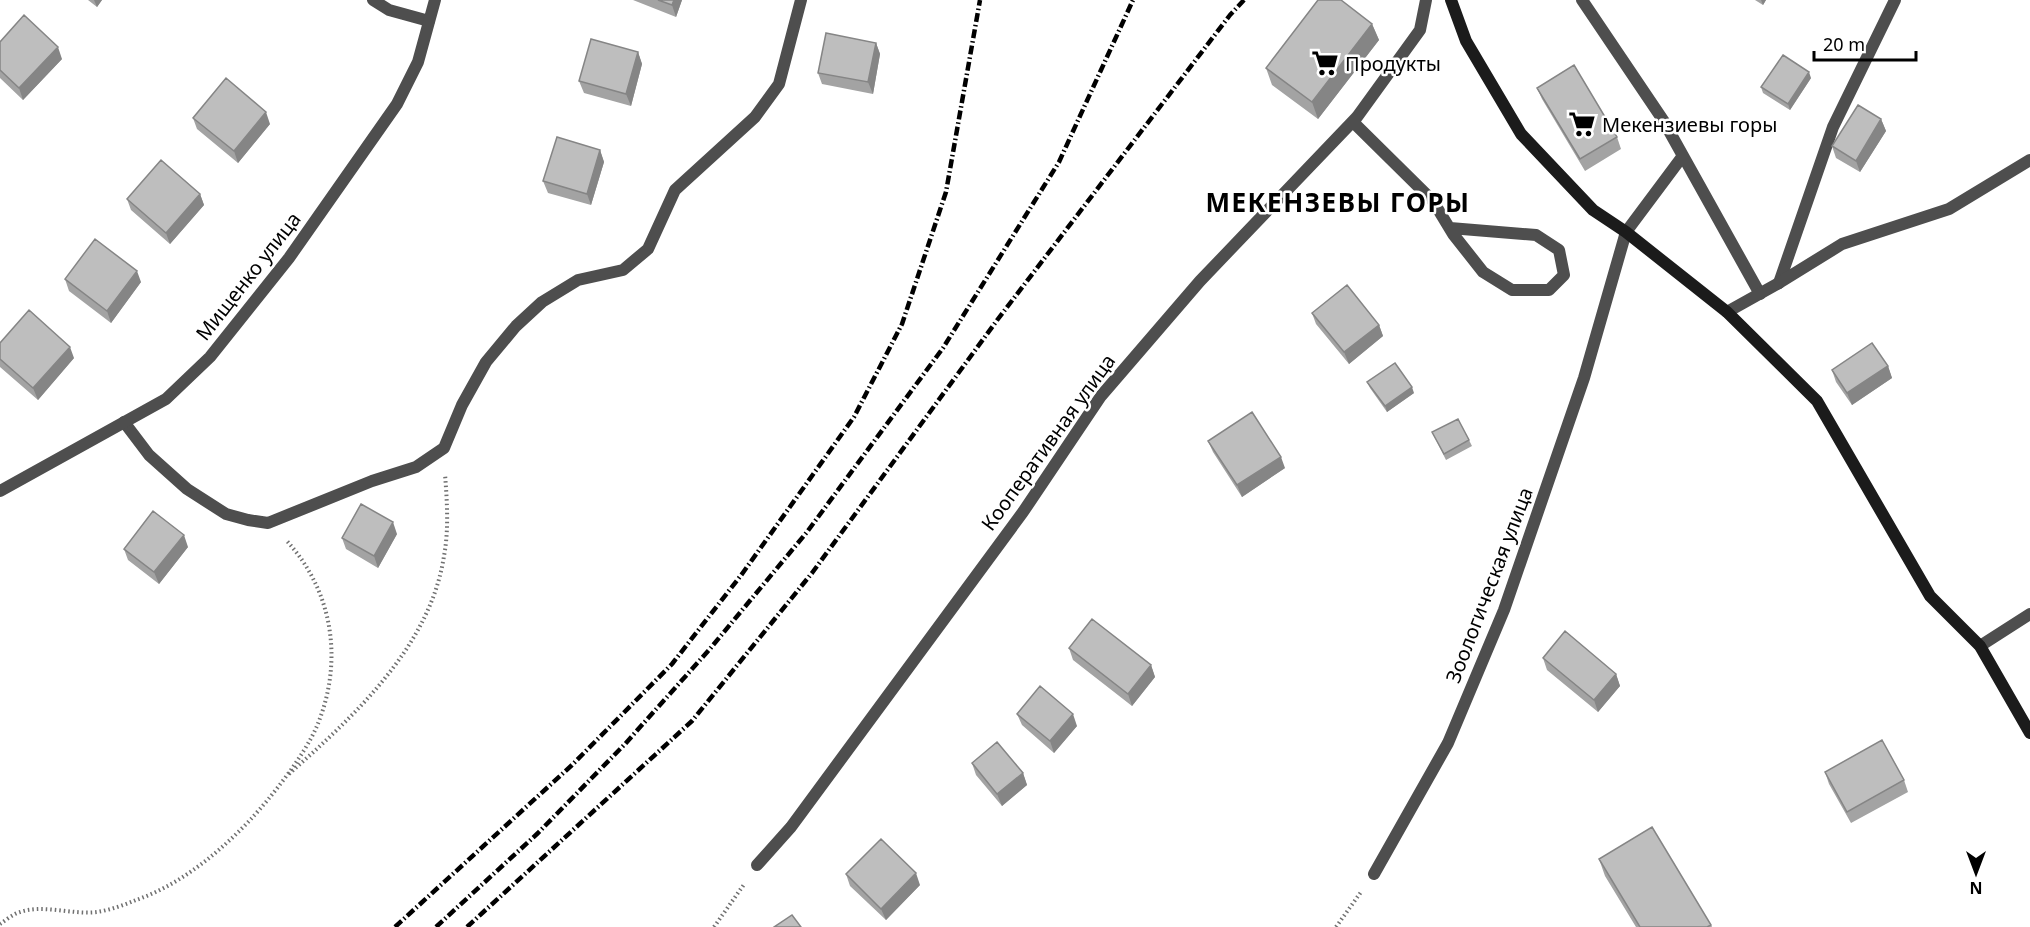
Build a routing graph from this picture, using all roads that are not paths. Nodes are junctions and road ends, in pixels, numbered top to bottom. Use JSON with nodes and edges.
{"nodes":[{"id":1,"x":373,"y":0,"type":"edge"},
{"id":2,"x":435,"y":0,"type":"edge"},
{"id":3,"x":801,"y":0,"type":"edge"},
{"id":4,"x":1426,"y":0,"type":"edge"},
{"id":5,"x":1451,"y":0,"type":"edge"},
{"id":6,"x":1582,"y":0,"type":"edge"},
{"id":7,"x":1895,"y":0,"type":"edge"},
{"id":8,"x":429,"y":21,"type":"junction"},
{"id":9,"x":1353,"y":122,"type":"junction"},
{"id":10,"x":1682,"y":157,"type":"junction"},
{"id":11,"x":2030,"y":160,"type":"edge"},
{"id":12,"x":1450,"y":228,"type":"junction"},
{"id":13,"x":1626,"y":232,"type":"junction"},
{"id":14,"x":1779,"y":284,"type":"junction"},
{"id":15,"x":1760,"y":294,"type":"junction"},
{"id":16,"x":1727,"y":312,"type":"junction"},
{"id":17,"x":124,"y":422,"type":"junction"},
{"id":18,"x":0,"y":491,"type":"edge"},
{"id":19,"x":2030,"y":614,"type":"edge"},
{"id":20,"x":1980,"y":646,"type":"junction"},
{"id":21,"x":2030,"y":734,"type":"edge"},
{"id":22,"x":757,"y":865,"type":"road end"},
{"id":23,"x":1374,"y":874,"type":"road end"}],
"edges":[{"from":1,"to":8,"type":"street"},
{"from":2,"to":8,"type":"street","name":"Мищенко улица"},
{"from":3,"to":17,"type":"street"},
{"from":4,"to":9,"type":"street","name":"Кооперативная улица"},
{"from":5,"to":13,"type":"main road"},
{"from":6,"to":10,"type":"street"},
{"from":7,"to":14,"type":"street"},
{"from":8,"to":17,"type":"street","name":"Мищенко улица"},
{"from":9,"to":12,"type":"street"},
{"from":9,"to":22,"type":"street","name":"Кооперативная улица"},
{"from":10,"to":13,"type":"street"},
{"from":10,"to":15,"type":"street"},
{"from":11,"to":14,"type":"street"},
{"from":12,"to":12,"type":"street"},
{"from":13,"to":16,"type":"main road"},
{"from":13,"to":23,"type":"street","name":"Зоологическая улица"},
{"from":14,"to":15,"type":"street"},
{"from":15,"to":16,"type":"street"},
{"from":16,"to":20,"type":"main road"},
{"from":17,"to":18,"type":"street","name":"Мищенко улица"},
{"from":19,"to":20,"type":"street"},
{"from":20,"to":21,"type":"main road"}]}
